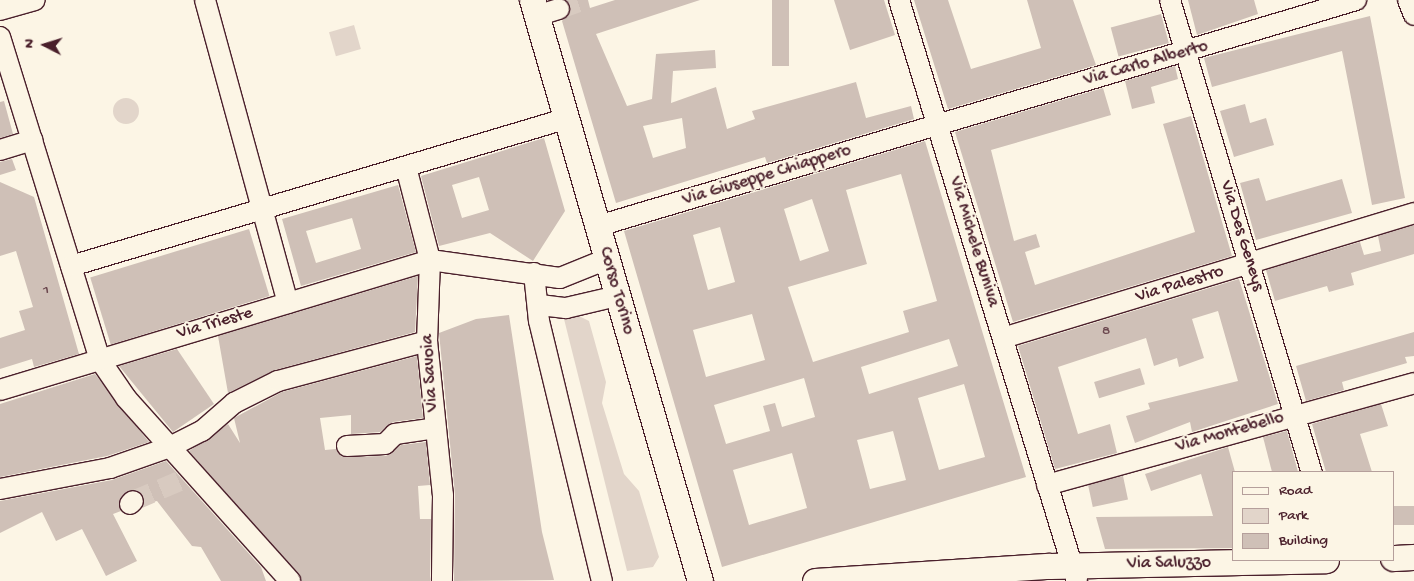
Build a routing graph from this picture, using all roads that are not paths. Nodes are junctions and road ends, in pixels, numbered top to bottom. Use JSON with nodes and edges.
{"nodes":[{"id":1,"x":35,"y":0,"type":"edge"},
{"id":2,"x":205,"y":0,"type":"edge"},
{"id":3,"x":899,"y":0,"type":"edge"},
{"id":4,"x":1170,"y":0,"type":"edge"},
{"id":5,"x":1356,"y":0,"type":"edge"},
{"id":6,"x":1408,"y":0,"type":"edge"},
{"id":7,"x":542,"y":8,"type":"edge"},
{"id":8,"x":0,"y":10,"type":"edge"},
{"id":9,"x":1414,"y":16,"type":"edge"},
{"id":10,"x":0,"y":37,"type":"edge"},
{"id":11,"x":1185,"y":53,"type":"junction"},
{"id":12,"x":568,"y":118,"type":"junction"},
{"id":13,"x":936,"y":124,"type":"junction"},
{"id":14,"x":33,"y":140,"type":"junction"},
{"id":15,"x":0,"y":150,"type":"edge"},
{"id":16,"x":406,"y":167,"type":"junction"},
{"id":17,"x":263,"y":211,"type":"junction"},
{"id":18,"x":1414,"y":213,"type":"edge"},
{"id":19,"x":598,"y":226,"type":"junction"},
{"id":20,"x":607,"y":259,"type":"junction"},
{"id":21,"x":430,"y":260,"type":"junction"},
{"id":22,"x":1249,"y":264,"type":"junction"},
{"id":23,"x":71,"y":266,"type":"junction"},
{"id":24,"x":534,"y":273,"type":"junction"},
{"id":25,"x":560,"y":278,"type":"junction"},
{"id":26,"x":616,"y":296,"type":"junction"},
{"id":27,"x":288,"y":303,"type":"junction"},
{"id":28,"x":540,"y":305,"type":"junction"},
{"id":29,"x":1003,"y":338,"type":"junction"},
{"id":30,"x":427,"y":341,"type":"junction"},
{"id":31,"x":100,"y":360,"type":"junction"},
{"id":32,"x":1414,"y":384,"type":"edge"},
{"id":33,"x":0,"y":390,"type":"edge"},
{"id":34,"x":1296,"y":415,"type":"junction"},
{"id":35,"x":436,"y":428,"type":"junction"},
{"id":36,"x":347,"y":446,"type":"dead end"},
{"id":37,"x":170,"y":447,"type":"junction"},
{"id":38,"x":1312,"y":471,"type":"edge"},
{"id":39,"x":1047,"y":485,"type":"junction"},
{"id":40,"x":0,"y":489,"type":"edge"},
{"id":41,"x":1414,"y":557,"type":"edge"},
{"id":42,"x":1394,"y":558,"type":"edge"},
{"id":43,"x":1307,"y":561,"type":"edge"},
{"id":44,"x":1075,"y":573,"type":"edge"},
{"id":45,"x":290,"y":581,"type":"edge"},
{"id":46,"x":442,"y":581,"type":"edge"},
{"id":47,"x":602,"y":581,"type":"edge"},
{"id":48,"x":700,"y":581,"type":"edge"},
{"id":49,"x":815,"y":581,"type":"edge"}],
"edges":[{"from":1,"to":8,"type":"street"},
{"from":2,"to":17,"type":"street"},
{"from":3,"to":13,"type":"street","name":"Via Michele Buniva"},
{"from":4,"to":11,"type":"street","name":"Via Des Geneys"},
{"from":5,"to":11,"type":"street","name":"Via Carlo Alberto"},
{"from":6,"to":9,"type":"street"},
{"from":7,"to":12,"type":"main road","name":"Corso Torino"},
{"from":10,"to":14,"type":"street"},
{"from":11,"to":13,"type":"street","name":"Via Carlo Alberto"},
{"from":11,"to":22,"type":"street","name":"Via Des Geneys"},
{"from":12,"to":16,"type":"street"},
{"from":12,"to":19,"type":"main road","name":"Corso Torino"},
{"from":13,"to":19,"type":"street","name":"Via Giuseppe Chiappero"},
{"from":13,"to":29,"type":"street","name":"Via Michele Buniva"},
{"from":14,"to":15,"type":"street"},
{"from":14,"to":23,"type":"street"},
{"from":16,"to":17,"type":"street"},
{"from":16,"to":21,"type":"street","name":"Via Savoia"},
{"from":17,"to":23,"type":"street"},
{"from":17,"to":27,"type":"street"},
{"from":18,"to":22,"type":"street","name":"Via Palestro"},
{"from":19,"to":20,"type":"main road","name":"Corso Torino"},
{"from":20,"to":25,"type":"street"},
{"from":20,"to":26,"type":"main road","name":"Corso Torino"},
{"from":21,"to":24,"type":"street"},
{"from":21,"to":27,"type":"street","name":"Via Trieste"},
{"from":21,"to":30,"type":"street","name":"Via Savoia"},
{"from":22,"to":29,"type":"street","name":"Via Palestro"},
{"from":22,"to":34,"type":"street","name":"Via Des Geneys"},
{"from":23,"to":31,"type":"street"},
{"from":24,"to":25,"type":"street"},
{"from":24,"to":28,"type":"street"},
{"from":25,"to":28,"type":"street"},
{"from":26,"to":28,"type":"street"},
{"from":26,"to":48,"type":"main road","name":"Corso Torino"},
{"from":27,"to":31,"type":"street","name":"Via Trieste"},
{"from":28,"to":47,"type":"street"},
{"from":29,"to":39,"type":"street","name":"Via Michele Buniva"},
{"from":30,"to":35,"type":"street","name":"Via Savoia"},
{"from":30,"to":37,"type":"street"},
{"from":31,"to":33,"type":"street","name":"Via Trieste"},
{"from":31,"to":37,"type":"street"},
{"from":32,"to":34,"type":"street","name":"Via Montebello"},
{"from":34,"to":38,"type":"street","name":"Via Des Geneys"},
{"from":34,"to":39,"type":"street","name":"Via Montebello"},
{"from":35,"to":36,"type":"street"},
{"from":35,"to":46,"type":"street","name":"Via Savoia"},
{"from":37,"to":40,"type":"street"},
{"from":37,"to":45,"type":"street"},
{"from":39,"to":44,"type":"street","name":"Via Michele Buniva"},
{"from":41,"to":42,"type":"main road"},
{"from":43,"to":44,"type":"main road","name":"Via Saluzzo"},
{"from":44,"to":49,"type":"main road","name":"Via Saluzzo"}]}
